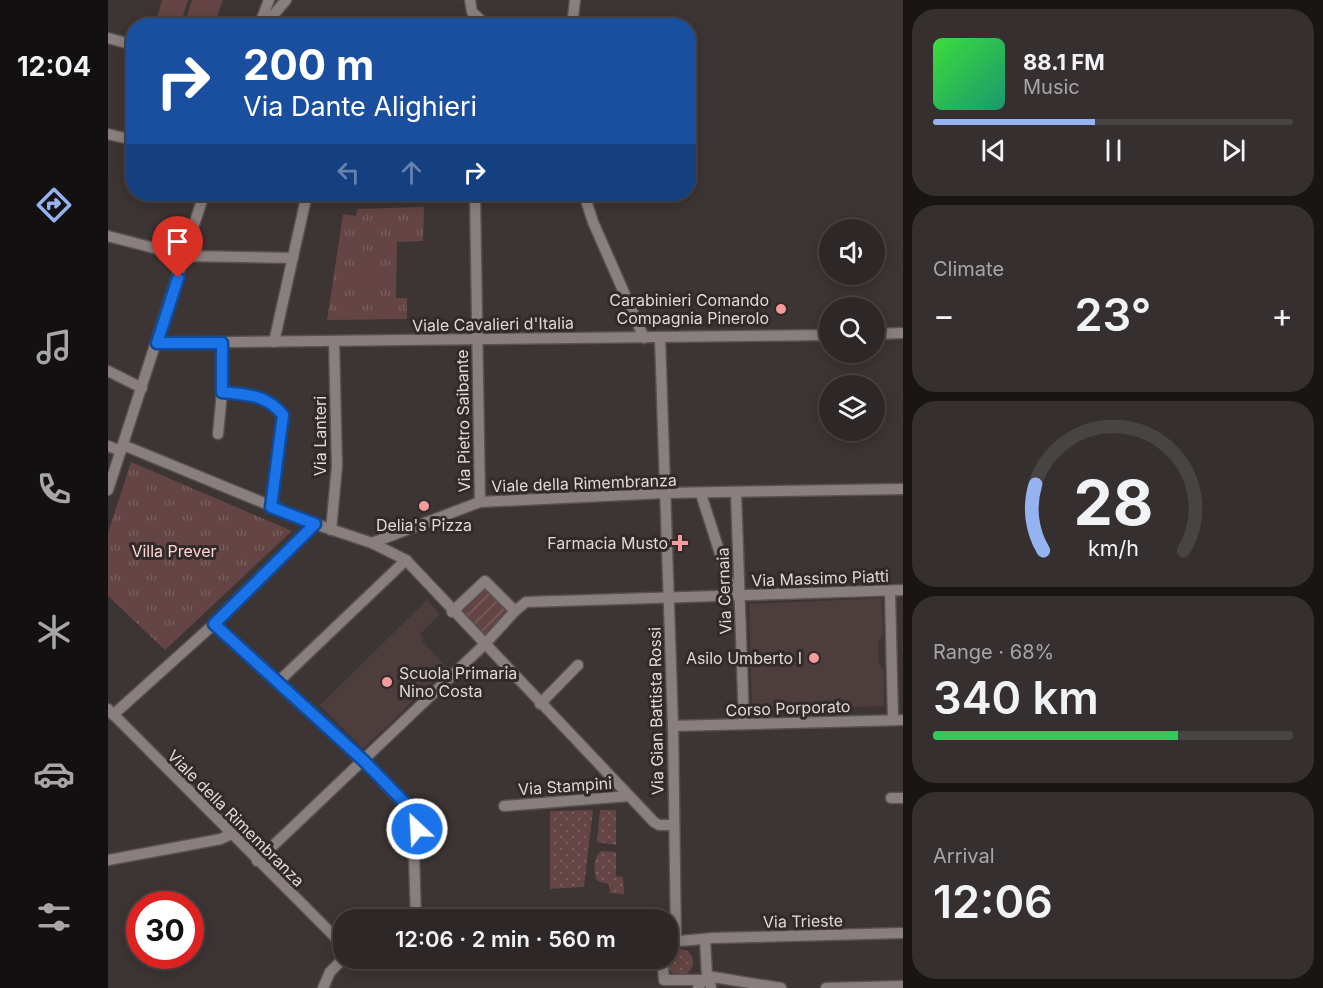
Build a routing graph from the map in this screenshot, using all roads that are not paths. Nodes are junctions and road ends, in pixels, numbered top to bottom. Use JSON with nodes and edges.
{"nodes":[{"id":1,"x":286,"y":0,"type":"edge"},
{"id":2,"x":575,"y":0,"type":"edge"},
{"id":3,"x":265,"y":2,"type":"edge"},
{"id":4,"x":470,"y":2,"type":"edge"},
{"id":5,"x":261,"y":18,"type":"edge"},
{"id":6,"x":271,"y":18,"type":"edge"},
{"id":7,"x":478,"y":18,"type":"edge"},
{"id":8,"x":573,"y":18,"type":"edge"},
{"id":9,"x":108,"y":38,"type":"edge"},
{"id":10,"x":126,"y":43,"type":"edge"},
{"id":11,"x":108,"y":134,"type":"edge"},
{"id":12,"x":126,"y":138,"type":"edge"},
{"id":13,"x":202,"y":201,"type":"edge"},
{"id":14,"x":306,"y":201,"type":"edge"},
{"id":15,"x":475,"y":201,"type":"edge"},
{"id":16,"x":586,"y":201,"type":"edge"},
{"id":17,"x":108,"y":238,"type":"edge"},
{"id":18,"x":185,"y":256,"type":"junction"},
{"id":19,"x":293,"y":258,"type":"junction"},
{"id":20,"x":903,"y":333,"type":"edge"},
{"id":21,"x":885,"y":334,"type":"edge"},
{"id":22,"x":819,"y":335,"type":"edge"},
{"id":23,"x":660,"y":337,"type":"junction"},
{"id":24,"x":644,"y":338,"type":"junction"},
{"id":25,"x":476,"y":339,"type":"junction"},
{"id":26,"x":334,"y":341,"type":"junction"},
{"id":27,"x":274,"y":342,"type":"junction"},
{"id":28,"x":157,"y":343,"type":"junction"},
{"id":29,"x":222,"y":343,"type":"junction"},
{"id":30,"x":108,"y":371,"type":"edge"},
{"id":31,"x":142,"y":388,"type":"junction"},
{"id":32,"x":222,"y":392,"type":"junction"},
{"id":33,"x":218,"y":434,"type":"dead end"},
{"id":34,"x":108,"y":446,"type":"edge"},
{"id":35,"x":122,"y":448,"type":"junction"},
{"id":36,"x":903,"y":489,"type":"edge"},
{"id":37,"x":108,"y":490,"type":"edge"},
{"id":38,"x":736,"y":492,"type":"junction"},
{"id":39,"x":664,"y":493,"type":"junction"},
{"id":40,"x":701,"y":494,"type":"junction"},
{"id":41,"x":480,"y":502,"type":"junction"},
{"id":42,"x":271,"y":507,"type":"junction"},
{"id":43,"x":315,"y":524,"type":"junction"},
{"id":44,"x":331,"y":530,"type":"junction"},
{"id":45,"x":372,"y":543,"type":"junction"},
{"id":46,"x":406,"y":560,"type":"junction"},
{"id":47,"x":903,"y":590,"type":"edge"},
{"id":48,"x":890,"y":591,"type":"junction"},
{"id":49,"x":738,"y":596,"type":"junction"},
{"id":50,"x":669,"y":597,"type":"junction"},
{"id":51,"x":515,"y":611,"type":"junction"},
{"id":52,"x":452,"y":612,"type":"junction"},
{"id":53,"x":214,"y":624,"type":"junction"},
{"id":54,"x":484,"y":645,"type":"junction"},
{"id":55,"x":578,"y":666,"type":"dead end"},
{"id":56,"x":278,"y":682,"type":"junction"},
{"id":57,"x":540,"y":704,"type":"junction"},
{"id":58,"x":111,"y":712,"type":"edge"},
{"id":59,"x":898,"y":720,"type":"edge"},
{"id":60,"x":744,"y":724,"type":"junction"},
{"id":61,"x":673,"y":726,"type":"junction"},
{"id":62,"x":363,"y":760,"type":"junction"},
{"id":63,"x":629,"y":796,"type":"junction"},
{"id":64,"x":891,"y":798,"type":"dead end"},
{"id":65,"x":903,"y":798,"type":"edge"},
{"id":66,"x":504,"y":806,"type":"dead end"},
{"id":67,"x":674,"y":825,"type":"junction"},
{"id":68,"x":231,"y":834,"type":"junction"},
{"id":69,"x":108,"y":860,"type":"edge"},
{"id":70,"x":257,"y":861,"type":"junction"},
{"id":71,"x":416,"y":909,"type":"edge"},
{"id":72,"x":673,"y":909,"type":"edge"},
{"id":73,"x":903,"y":933,"type":"edge"},
{"id":74,"x":333,"y":935,"type":"edge"},
{"id":75,"x":705,"y":939,"type":"junction"},
{"id":76,"x":678,"y":941,"type":"edge"},
{"id":77,"x":333,"y":969,"type":"edge"},
{"id":78,"x":663,"y":969,"type":"edge"},
{"id":79,"x":705,"y":983,"type":"edge"},
{"id":80,"x":903,"y":986,"type":"edge"},
{"id":81,"x":855,"y":987,"type":"edge"},
{"id":82,"x":322,"y":988,"type":"edge"},
{"id":83,"x":781,"y":988,"type":"edge"},
{"id":84,"x":826,"y":988,"type":"edge"}],
"edges":[{"from":1,"to":6,"type":"street"},
{"from":2,"to":8,"type":"street"},
{"from":3,"to":5,"type":"street"},
{"from":4,"to":7,"type":"street"},
{"from":9,"to":10,"type":"street"},
{"from":11,"to":12,"type":"street"},
{"from":13,"to":18,"type":"street"},
{"from":14,"to":19,"type":"street"},
{"from":15,"to":25,"type":"street","name":"Via Pietro Saibante"},
{"from":16,"to":24,"type":"street"},
{"from":17,"to":18,"type":"street"},
{"from":18,"to":19,"type":"street"},
{"from":18,"to":28,"type":"street"},
{"from":19,"to":27,"type":"street"},
{"from":20,"to":21,"type":"street"},
{"from":22,"to":23,"type":"street","name":"Viale Cavalieri d'Italia"},
{"from":23,"to":24,"type":"street","name":"Viale Cavalieri d'Italia"},
{"from":23,"to":39,"type":"street","name":"Via Gian Battista Rossi"},
{"from":24,"to":25,"type":"street","name":"Viale Cavalieri d'Italia"},
{"from":25,"to":26,"type":"street","name":"Viale Cavalieri d'Italia"},
{"from":25,"to":41,"type":"street","name":"Via Pietro Saibante"},
{"from":26,"to":27,"type":"street","name":"Viale Cavalieri d'Italia"},
{"from":26,"to":44,"type":"street","name":"Via Lanteri"},
{"from":27,"to":29,"type":"street","name":"Viale Cavalieri d'Italia"},
{"from":28,"to":29,"type":"street","name":"Viale Cavalieri d'Italia"},
{"from":28,"to":31,"type":"street"},
{"from":29,"to":32,"type":"street"},
{"from":30,"to":31,"type":"street"},
{"from":31,"to":35,"type":"street"},
{"from":32,"to":33,"type":"street"},
{"from":32,"to":42,"type":"street"},
{"from":34,"to":35,"type":"street"},
{"from":35,"to":37,"type":"street"},
{"from":35,"to":42,"type":"street"},
{"from":36,"to":38,"type":"street","name":"Viale della Rimembranza"},
{"from":38,"to":40,"type":"street","name":"Viale della Rimembranza"},
{"from":38,"to":49,"type":"street","name":"Via Cernaia"},
{"from":39,"to":40,"type":"street","name":"Viale della Rimembranza"},
{"from":39,"to":41,"type":"street","name":"Viale della Rimembranza"},
{"from":39,"to":50,"type":"street","name":"Via Gian Battista Rossi"},
{"from":40,"to":49,"type":"street"},
{"from":41,"to":45,"type":"street","name":"Viale della Rimembranza"},
{"from":42,"to":43,"type":"street"},
{"from":43,"to":44,"type":"street"},
{"from":43,"to":53,"type":"street"},
{"from":44,"to":45,"type":"street"},
{"from":45,"to":46,"type":"street"},
{"from":46,"to":52,"type":"street"},
{"from":46,"to":56,"type":"street"},
{"from":47,"to":48,"type":"street","name":"Via Massimo Piatti"},
{"from":48,"to":49,"type":"street","name":"Via Massimo Piatti"},
{"from":48,"to":59,"type":"street"},
{"from":49,"to":50,"type":"street","name":"Via Massimo Piatti"},
{"from":49,"to":60,"type":"street","name":"Via Cernaia"},
{"from":50,"to":51,"type":"street","name":"Via Massimo Piatti"},
{"from":50,"to":61,"type":"street","name":"Via Gian Battista Rossi"},
{"from":51,"to":52,"type":"street"},
{"from":51,"to":54,"type":"street"},
{"from":52,"to":54,"type":"street"},
{"from":53,"to":56,"type":"street"},
{"from":53,"to":58,"type":"street"},
{"from":54,"to":57,"type":"street"},
{"from":54,"to":62,"type":"street"},
{"from":55,"to":57,"type":"street"},
{"from":56,"to":62,"type":"street"},
{"from":57,"to":63,"type":"street"},
{"from":58,"to":68,"type":"street","name":"Viale della Rimembranza"},
{"from":59,"to":60,"type":"street","name":"Corso Porporato"},
{"from":60,"to":61,"type":"street","name":"Corso Porporato"},
{"from":61,"to":67,"type":"street","name":"Via Gian Battista Rossi"},
{"from":62,"to":70,"type":"street"},
{"from":62,"to":71,"type":"street"},
{"from":63,"to":66,"type":"street","name":"Via Stampini"},
{"from":63,"to":67,"type":"street"},
{"from":64,"to":65,"type":"street"},
{"from":67,"to":72,"type":"street","name":"Via Gian Battista Rossi"},
{"from":68,"to":69,"type":"street"},
{"from":68,"to":70,"type":"street","name":"Viale della Rimembranza"},
{"from":70,"to":74,"type":"street","name":"Viale della Rimembranza"},
{"from":73,"to":75,"type":"street","name":"Via Trieste"},
{"from":75,"to":76,"type":"street","name":"Via Trieste"},
{"from":75,"to":79,"type":"street"},
{"from":77,"to":82,"type":"street"},
{"from":78,"to":79,"type":"street"},
{"from":79,"to":83,"type":"street"},
{"from":80,"to":81,"type":"street"},
{"from":81,"to":84,"type":"street"}]}
